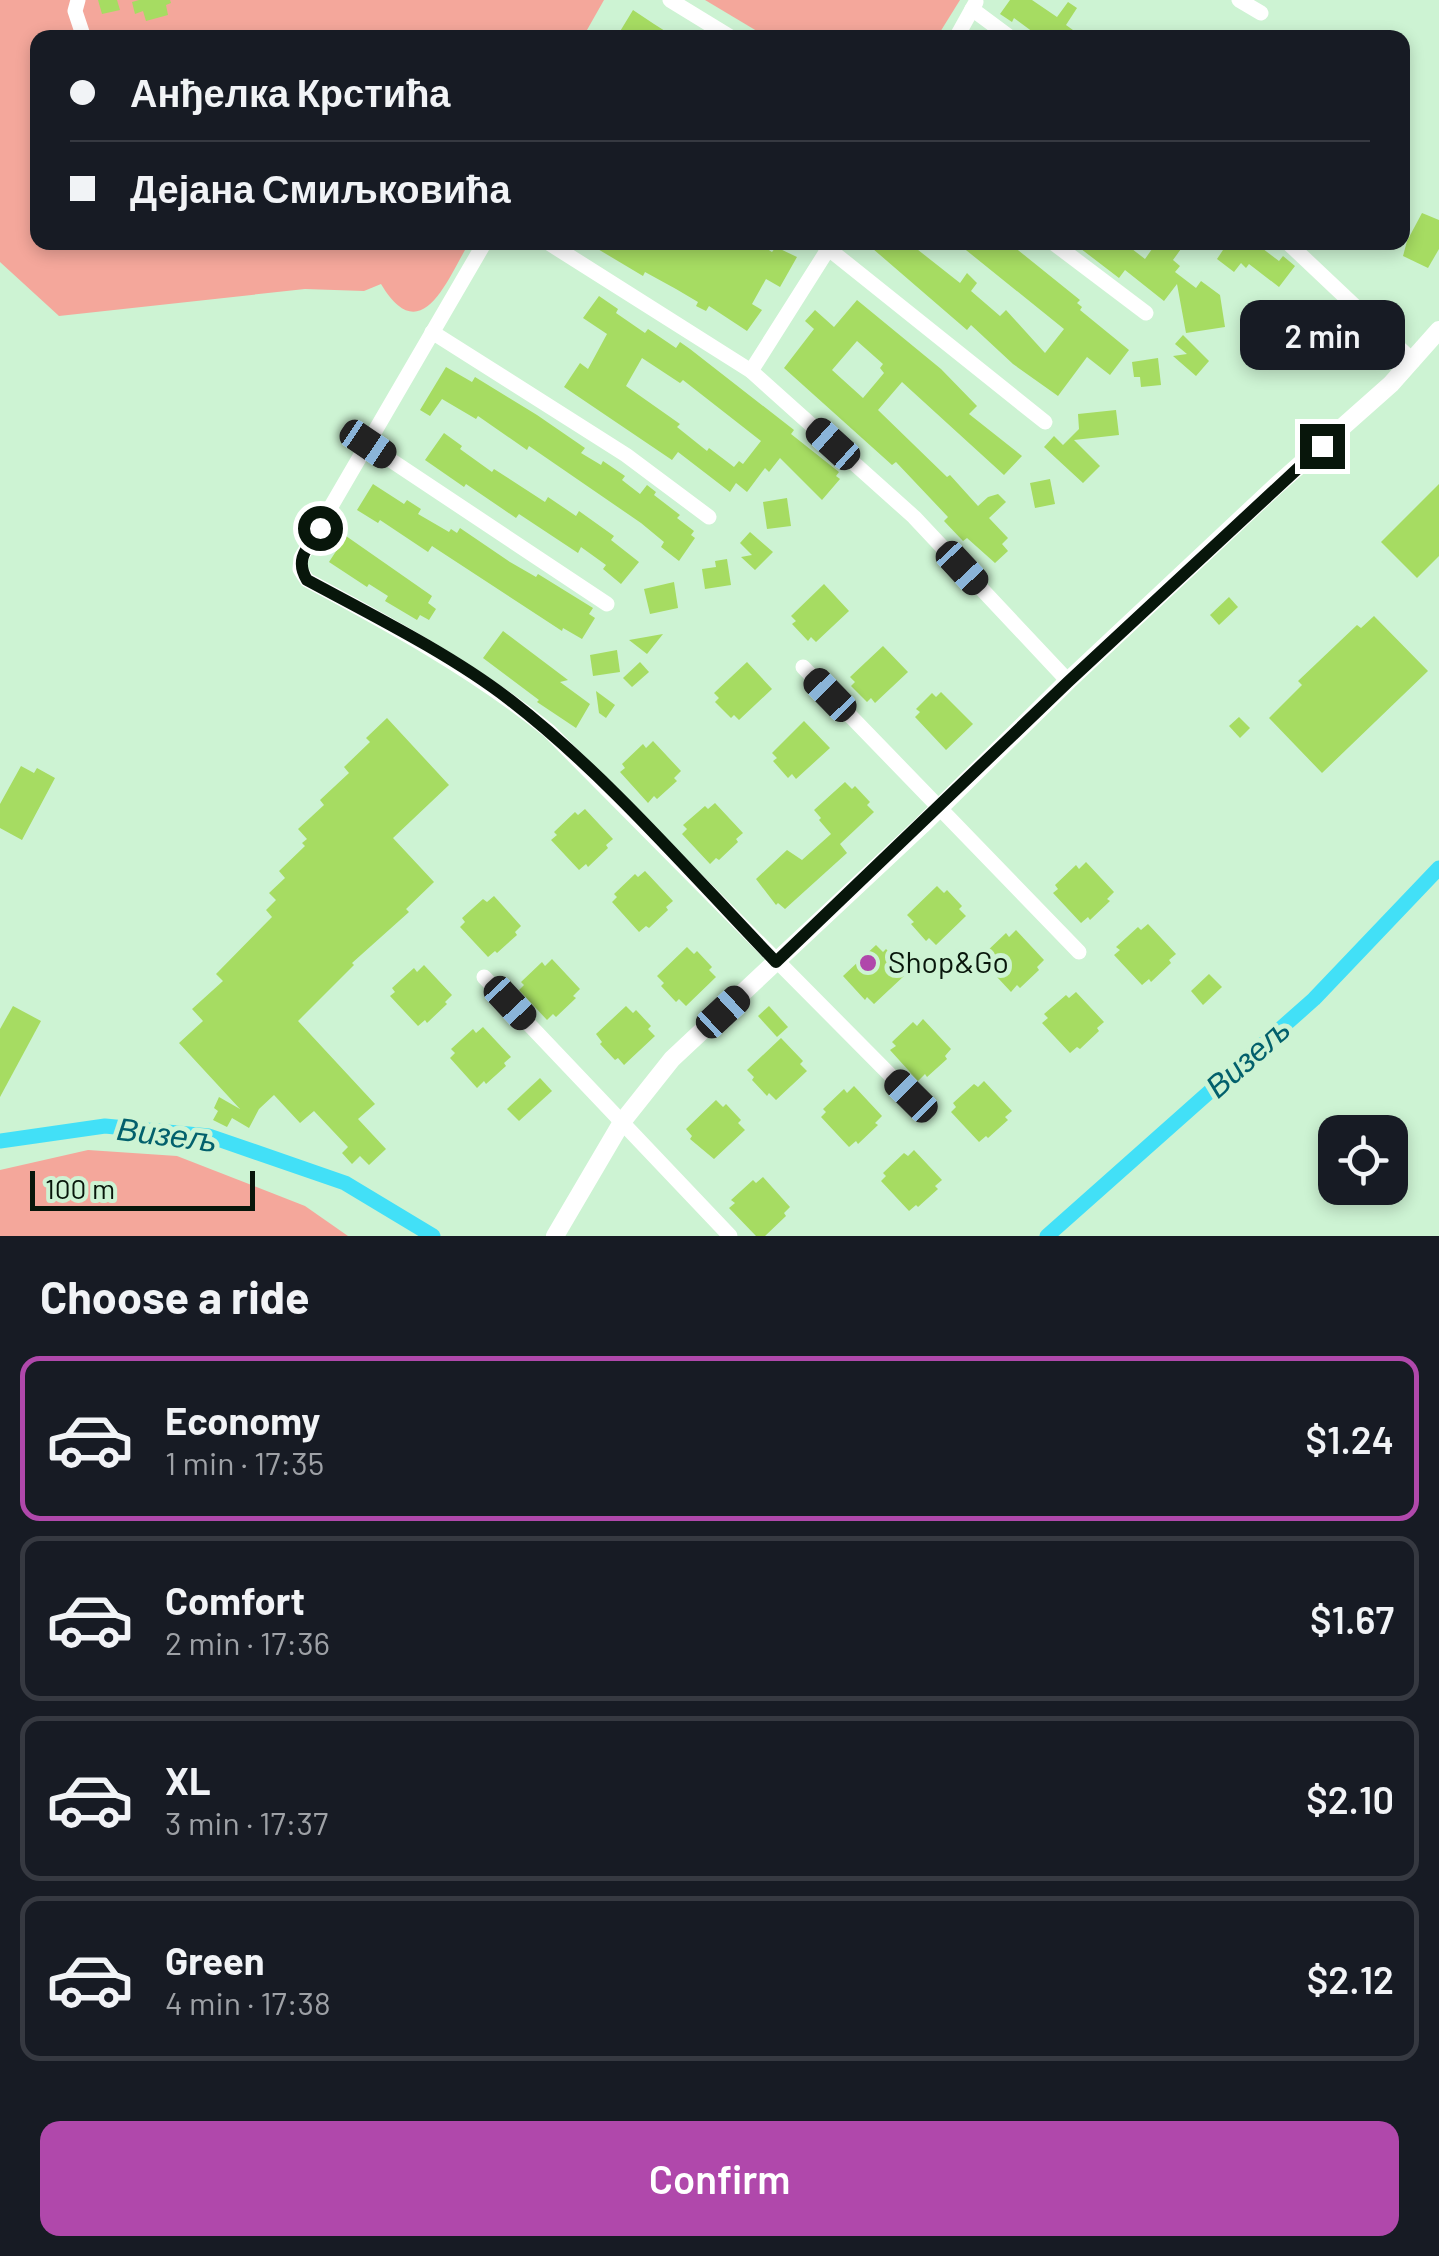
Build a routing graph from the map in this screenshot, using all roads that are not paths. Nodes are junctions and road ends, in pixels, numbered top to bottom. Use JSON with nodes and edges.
{"nodes":[{"id":1,"x":78,"y":0,"type":"edge"},
{"id":2,"x":670,"y":0,"type":"edge"},
{"id":3,"x":1239,"y":0,"type":"edge"},
{"id":4,"x":974,"y":5,"type":"edge"},
{"id":5,"x":1261,"y":13,"type":"dead end"},
{"id":6,"x":81,"y":30,"type":"edge"},
{"id":7,"x":719,"y":30,"type":"edge"},
{"id":8,"x":960,"y":30,"type":"edge"},
{"id":9,"x":1002,"y":30,"type":"edge"},
{"id":10,"x":480,"y":250,"type":"edge"},
{"id":11,"x":560,"y":250,"type":"edge"},
{"id":12,"x":823,"y":250,"type":"edge"},
{"id":13,"x":834,"y":250,"type":"edge"},
{"id":14,"x":1062,"y":250,"type":"edge"},
{"id":15,"x":1295,"y":250,"type":"edge"},
{"id":16,"x":1146,"y":314,"type":"dead end"},
{"id":17,"x":1439,"y":330,"type":"edge"},
{"id":18,"x":432,"y":332,"type":"junction"},
{"id":19,"x":1413,"y":361,"type":"junction"},
{"id":20,"x":751,"y":371,"type":"junction"},
{"id":21,"x":1045,"y":422,"type":"dead end"},
{"id":22,"x":368,"y":444,"type":"junction"},
{"id":23,"x":709,"y":517,"type":"dead end"},
{"id":24,"x":607,"y":604,"type":"dead end"},
{"id":25,"x":803,"y":666,"type":"dead end"},
{"id":26,"x":1068,"y":682,"type":"junction"},
{"id":27,"x":940,"y":808,"type":"junction"},
{"id":28,"x":1079,"y":952,"type":"dead end"},
{"id":29,"x":776,"y":962,"type":"junction"},
{"id":30,"x":484,"y":977,"type":"dead end"},
{"id":31,"x":911,"y":1096,"type":"dead end"},
{"id":32,"x":622,"y":1122,"type":"junction"},
{"id":33,"x":555,"y":1236,"type":"edge"},
{"id":34,"x":730,"y":1236,"type":"edge"}],
"edges":[{"from":1,"to":6,"type":"street"},
{"from":2,"to":7,"type":"street"},
{"from":3,"to":5,"type":"street"},
{"from":4,"to":8,"type":"street"},
{"from":4,"to":9,"type":"street"},
{"from":10,"to":18,"type":"street"},
{"from":11,"to":20,"type":"street"},
{"from":12,"to":20,"type":"street"},
{"from":13,"to":21,"type":"street"},
{"from":14,"to":16,"type":"street"},
{"from":15,"to":19,"type":"street"},
{"from":17,"to":19,"type":"street"},
{"from":18,"to":22,"type":"street"},
{"from":18,"to":23,"type":"street"},
{"from":19,"to":26,"type":"street"},
{"from":20,"to":26,"type":"street"},
{"from":22,"to":24,"type":"street"},
{"from":22,"to":29,"type":"street"},
{"from":25,"to":27,"type":"street"},
{"from":26,"to":27,"type":"street"},
{"from":27,"to":28,"type":"street"},
{"from":27,"to":29,"type":"street"},
{"from":29,"to":31,"type":"street"},
{"from":29,"to":32,"type":"street"},
{"from":30,"to":32,"type":"street"},
{"from":32,"to":33,"type":"street"},
{"from":32,"to":34,"type":"street"}]}
